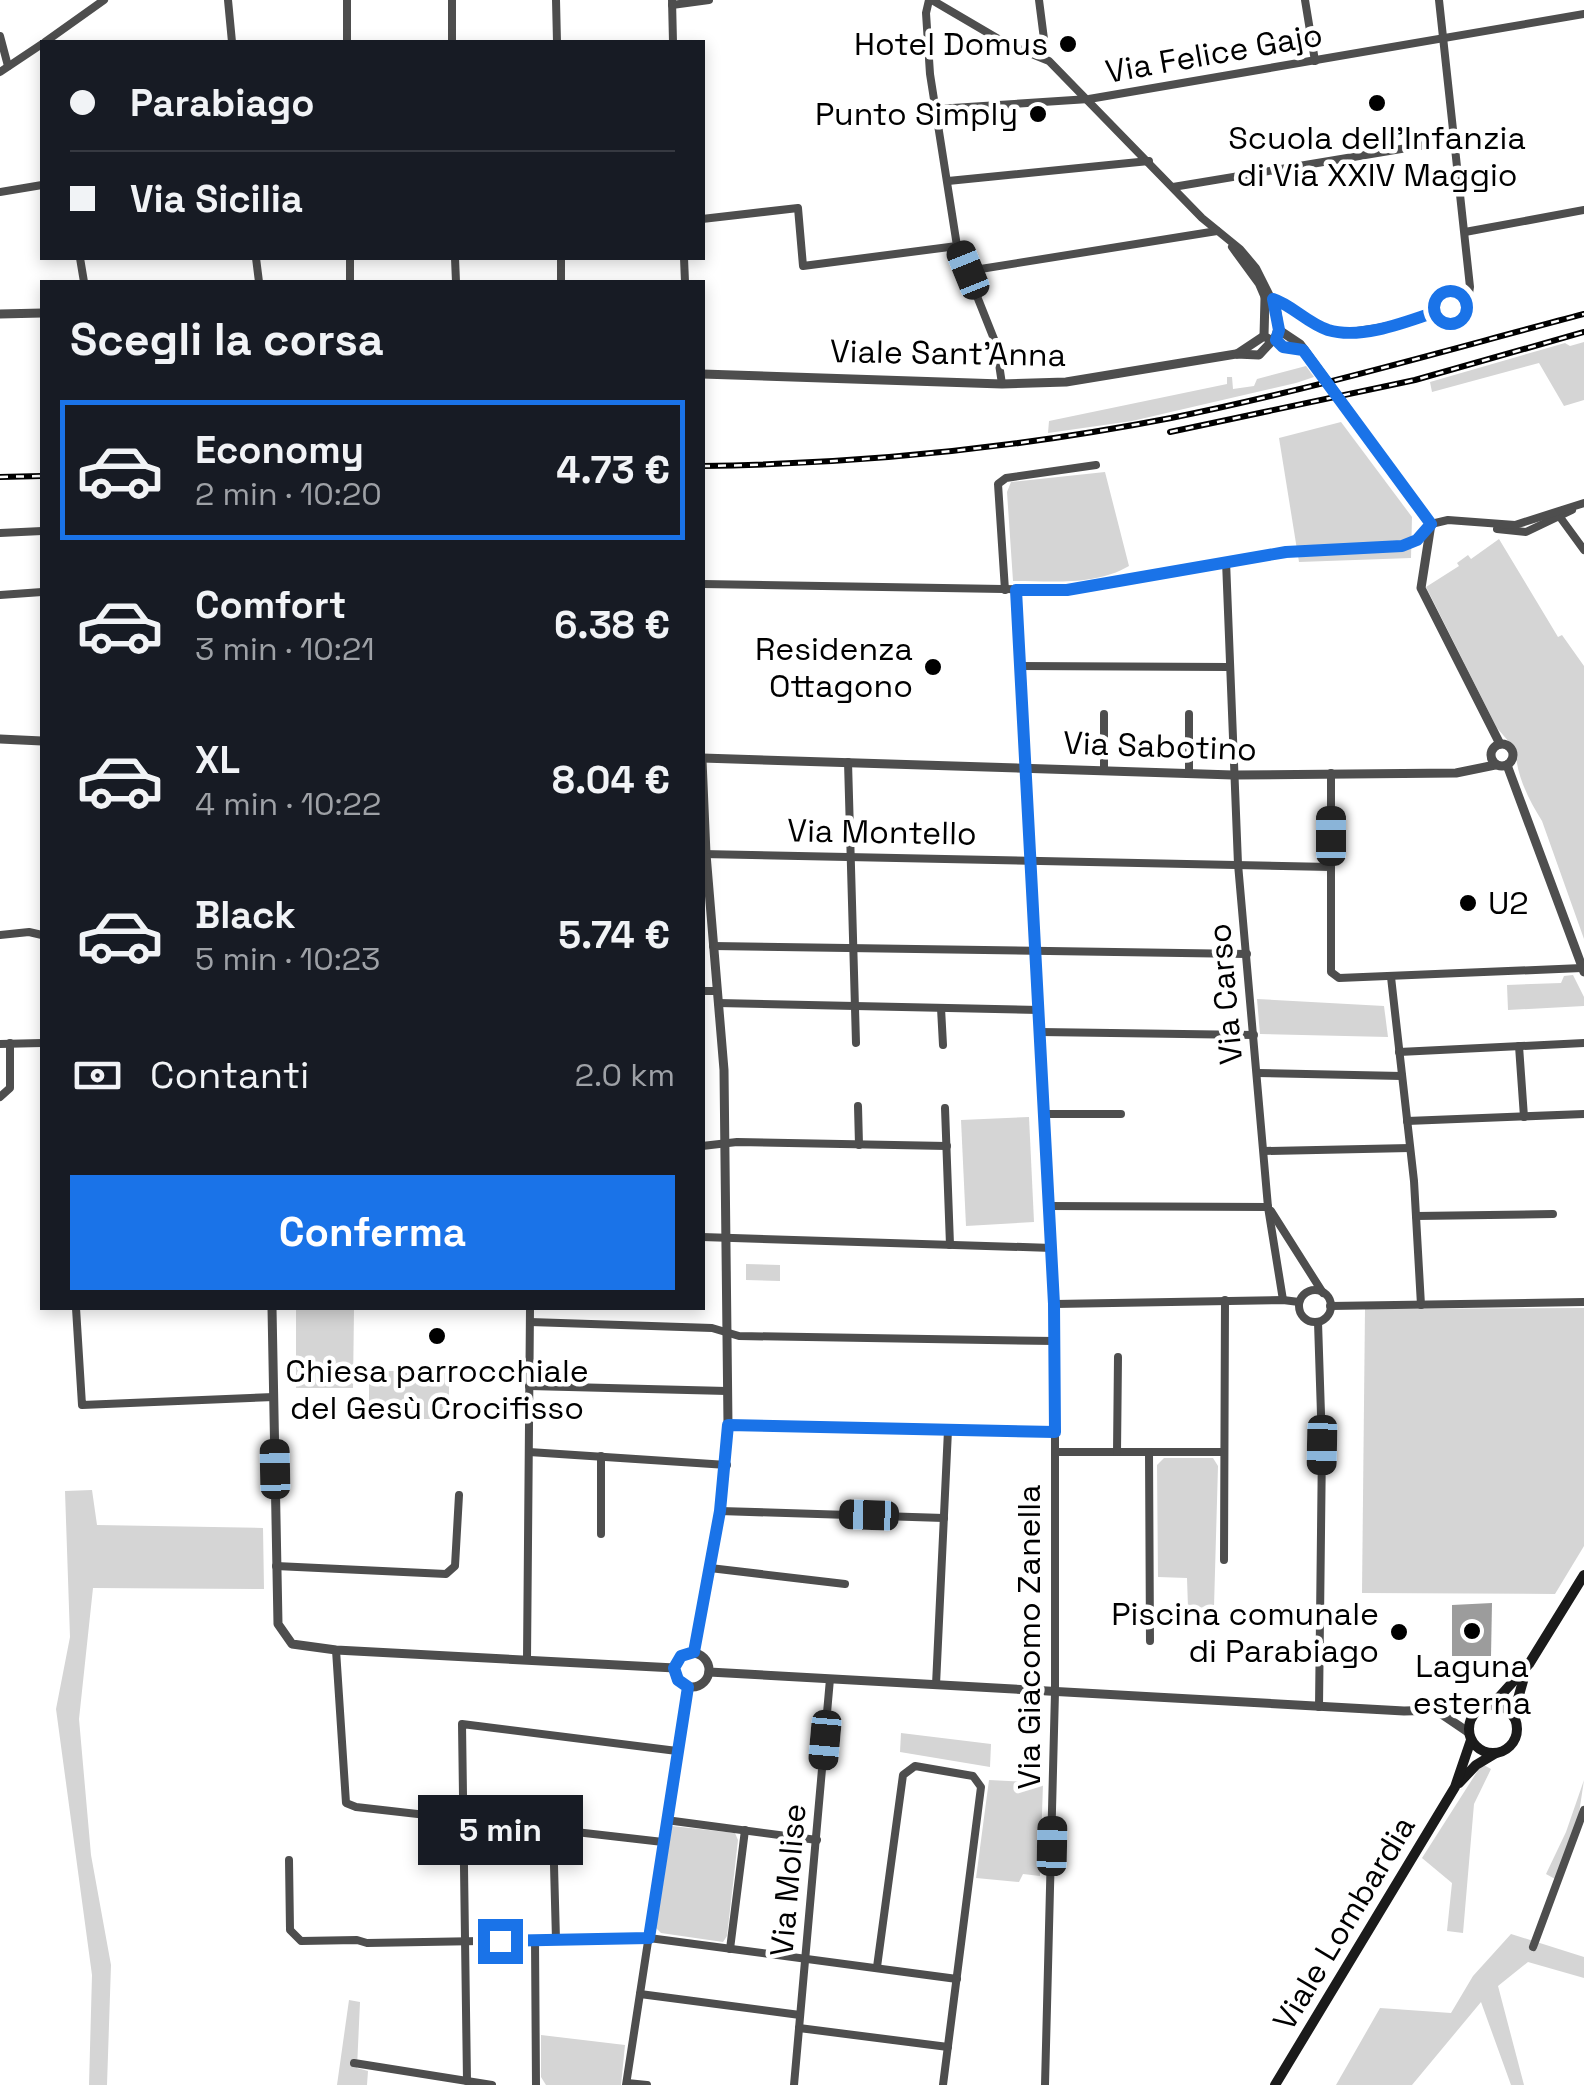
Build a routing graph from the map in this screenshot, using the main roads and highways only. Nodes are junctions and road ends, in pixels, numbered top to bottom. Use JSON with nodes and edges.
{"nodes":[{"id":1,"x":1584,"y":1576,"type":"edge"},
{"id":2,"x":1529,"y":1664,"type":"junction"},
{"id":3,"x":1492,"y":1705,"type":"junction"},
{"id":4,"x":1514,"y":1716,"type":"junction"},
{"id":5,"x":1470,"y":1736,"type":"junction"},
{"id":6,"x":1496,"y":1753,"type":"junction"},
{"id":7,"x":1455,"y":1787,"type":"junction"},
{"id":8,"x":1275,"y":2085,"type":"edge"}],
"edges":[{"from":1,"to":2,"type":"main road","name":"Viale Lombardia"},
{"from":2,"to":3,"type":"main road","name":"Viale Lombardia"},
{"from":2,"to":4,"type":"main road","name":"Viale Lombardia"},
{"from":3,"to":4,"type":"main road"},
{"from":3,"to":5,"type":"main road","name":"Viale Lombardia"},
{"from":4,"to":6,"type":"main road","name":"Viale Lombardia"},
{"from":5,"to":6,"type":"main road"},
{"from":5,"to":7,"type":"main road","name":"Viale Lombardia"},
{"from":6,"to":7,"type":"main road","name":"Viale Lombardia"},
{"from":7,"to":8,"type":"main road","name":"Viale Lombardia"}]}
